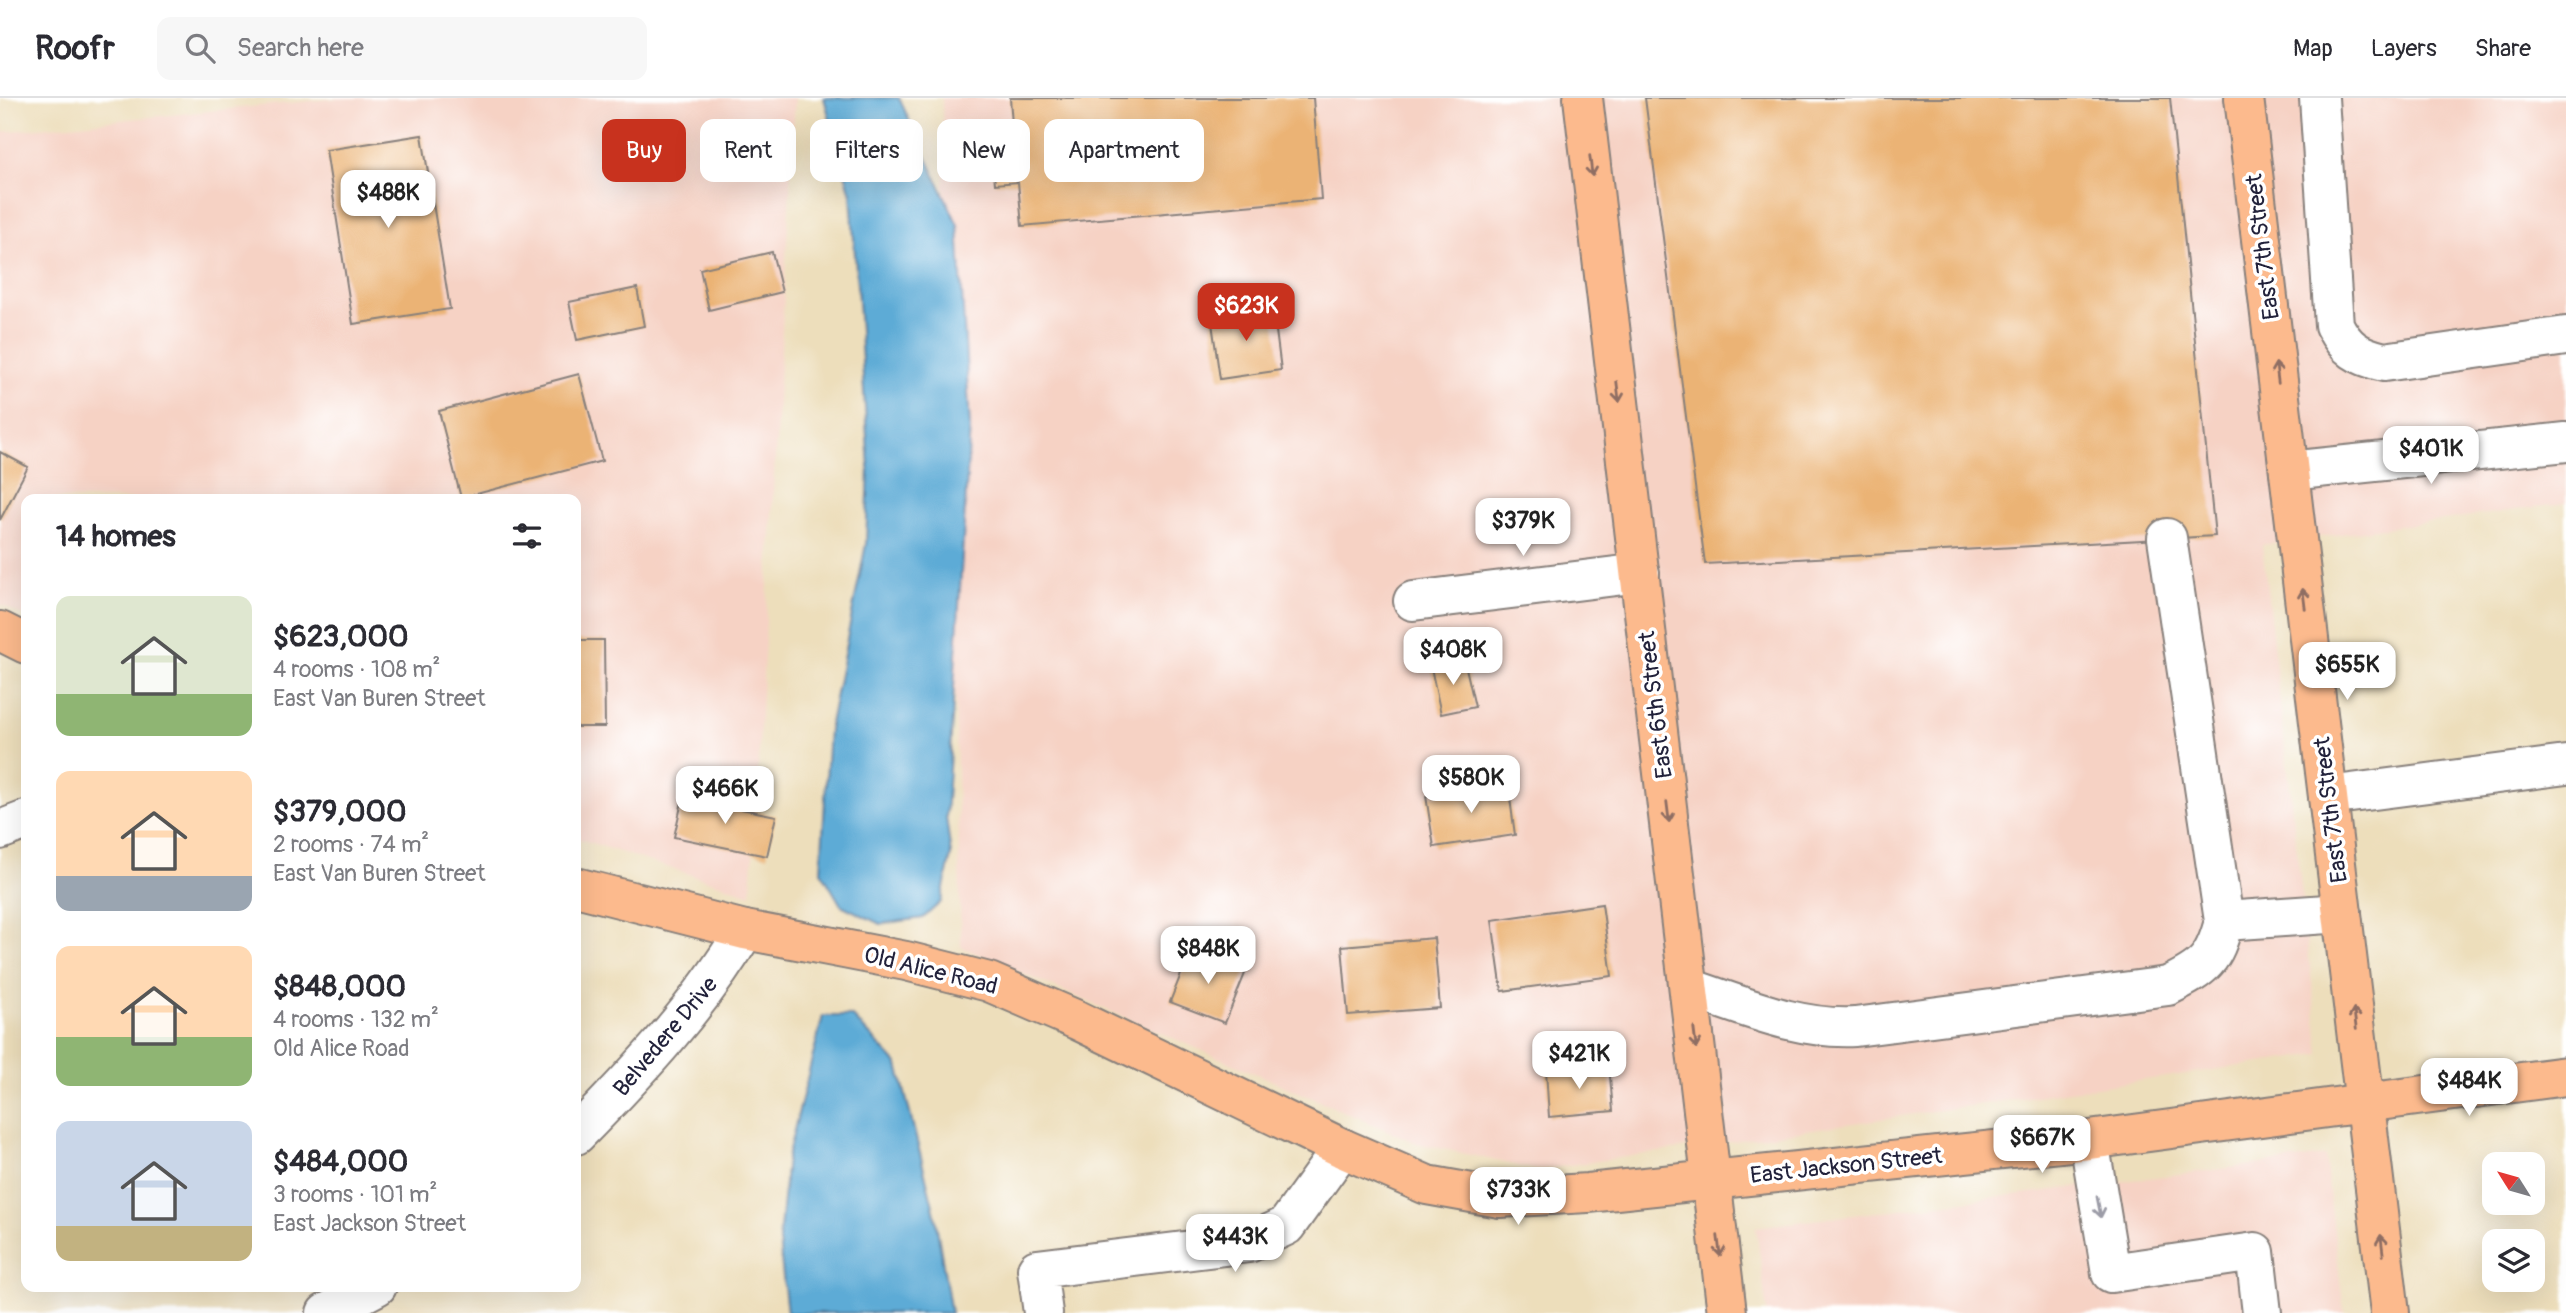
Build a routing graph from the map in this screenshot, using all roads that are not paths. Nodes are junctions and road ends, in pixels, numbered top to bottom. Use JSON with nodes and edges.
{"nodes":[{"id":1,"x":1583,"y":98,"type":"edge"},
{"id":2,"x":2244,"y":98,"type":"edge"},
{"id":3,"x":2319,"y":98,"type":"edge"},
{"id":4,"x":2566,"y":336,"type":"edge"},
{"id":5,"x":2566,"y":442,"type":"edge"},
{"id":6,"x":2289,"y":471,"type":"junction"},
{"id":7,"x":2167,"y":538,"type":"dead end"},
{"id":8,"x":1640,"y":573,"type":"junction"},
{"id":9,"x":1413,"y":601,"type":"dead end"},
{"id":10,"x":0,"y":631,"type":"edge"},
{"id":11,"x":21,"y":642,"type":"edge"},
{"id":12,"x":2566,"y":765,"type":"edge"},
{"id":13,"x":2328,"y":796,"type":"junction"},
{"id":14,"x":21,"y":822,"type":"edge"},
{"id":15,"x":0,"y":830,"type":"edge"},
{"id":16,"x":581,"y":888,"type":"edge"},
{"id":17,"x":2342,"y":913,"type":"junction"},
{"id":18,"x":2224,"y":921,"type":"junction"},
{"id":19,"x":745,"y":930,"type":"junction"},
{"id":20,"x":1689,"y":988,"type":"junction"},
{"id":21,"x":2566,"y":1076,"type":"edge"},
{"id":22,"x":2364,"y":1101,"type":"junction"},
{"id":23,"x":581,"y":1130,"type":"edge"},
{"id":24,"x":2089,"y":1140,"type":"junction"},
{"id":25,"x":1342,"y":1148,"type":"junction"},
{"id":26,"x":1712,"y":1179,"type":"junction"},
{"id":27,"x":366,"y":1292,"type":"edge"},
{"id":28,"x":326,"y":1313,"type":"edge"},
{"id":29,"x":1042,"y":1313,"type":"edge"},
{"id":30,"x":1727,"y":1313,"type":"edge"},
{"id":31,"x":2262,"y":1313,"type":"edge"},
{"id":32,"x":2390,"y":1313,"type":"edge"}],
"edges":[{"from":1,"to":8,"type":"main road","name":"East 6th Street","one_way":true},
{"from":6,"to":2,"type":"main road","name":"East 7th Street","one_way":true},
{"from":3,"to":4,"type":"street"},
{"from":5,"to":6,"type":"street"},
{"from":13,"to":6,"type":"main road","name":"East 7th Street","one_way":true},
{"from":7,"to":18,"type":"street"},
{"from":8,"to":9,"type":"street"},
{"from":8,"to":20,"type":"main road","name":"East 6th Street","one_way":true},
{"from":10,"to":11,"type":"main road"},
{"from":12,"to":13,"type":"street"},
{"from":13,"to":17,"type":"main road","name":"East 7th Street"},
{"from":14,"to":15,"type":"street"},
{"from":16,"to":19,"type":"main road","name":"Old Alice Road"},
{"from":17,"to":18,"type":"street"},
{"from":22,"to":17,"type":"main road","name":"East 7th Street","one_way":true},
{"from":18,"to":20,"type":"street"},
{"from":19,"to":23,"type":"street","name":"Belvedere Drive"},
{"from":19,"to":25,"type":"main road","name":"Old Alice Road"},
{"from":20,"to":26,"type":"main road","name":"East 6th Street","one_way":true},
{"from":21,"to":22,"type":"main road","name":"East Jackson Street"},
{"from":22,"to":24,"type":"main road","name":"East Jackson Street"},
{"from":32,"to":22,"type":"main road","name":"East 7th Street","one_way":true},
{"from":24,"to":26,"type":"main road","name":"East Jackson Street"},
{"from":24,"to":31,"type":"street","one_way":true},
{"from":25,"to":26,"type":"main road","name":"East Jackson Street"},
{"from":25,"to":29,"type":"street"},
{"from":26,"to":30,"type":"main road","name":"East 6th Street","one_way":true},
{"from":27,"to":28,"type":"street"}]}
